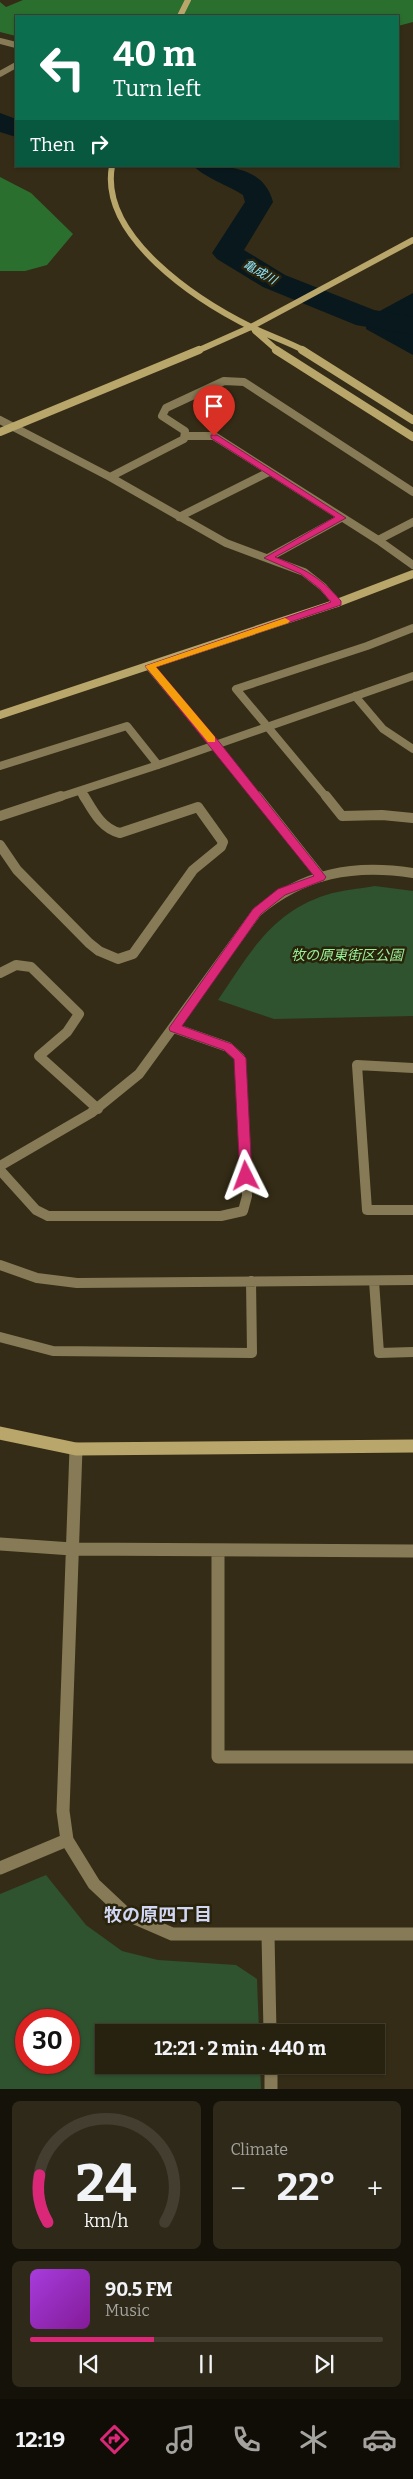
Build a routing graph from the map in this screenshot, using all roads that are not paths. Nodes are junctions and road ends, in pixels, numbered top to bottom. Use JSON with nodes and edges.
{"nodes":[{"id":1,"x":188,"y":0,"type":"edge"},
{"id":2,"x":180,"y":15,"type":"edge"},
{"id":3,"x":0,"y":41,"type":"edge"},
{"id":4,"x":15,"y":45,"type":"edge"},
{"id":5,"x":15,"y":66,"type":"edge"},
{"id":6,"x":0,"y":74,"type":"edge"},
{"id":7,"x":112,"y":167,"type":"edge"},
{"id":8,"x":413,"y":240,"type":"edge"},
{"id":9,"x":250,"y":327,"type":"junction"},
{"id":10,"x":0,"y":420,"type":"edge"},
{"id":11,"x":413,"y":420,"type":"edge"},
{"id":12,"x":13,"y":427,"type":"junction"},
{"id":13,"x":0,"y":432,"type":"edge"},
{"id":14,"x":185,"y":436,"type":"junction"},
{"id":15,"x":413,"y":437,"type":"edge"},
{"id":16,"x":269,"y":472,"type":"junction"},
{"id":17,"x":110,"y":477,"type":"junction"},
{"id":18,"x":413,"y":492,"type":"edge"},
{"id":19,"x":180,"y":516,"type":"junction"},
{"id":20,"x":341,"y":518,"type":"junction"},
{"id":21,"x":413,"y":522,"type":"edge"},
{"id":22,"x":378,"y":540,"type":"junction"},
{"id":23,"x":268,"y":558,"type":"junction"},
{"id":24,"x":413,"y":565,"type":"edge"},
{"id":25,"x":413,"y":574,"type":"edge"},
{"id":26,"x":337,"y":603,"type":"junction"},
{"id":27,"x":413,"y":628,"type":"edge"},
{"id":28,"x":150,"y":666,"type":"junction"},
{"id":29,"x":413,"y":676,"type":"edge"},
{"id":30,"x":355,"y":696,"type":"junction"},
{"id":31,"x":0,"y":715,"type":"edge"},
{"id":32,"x":269,"y":727,"type":"junction"},
{"id":33,"x":216,"y":745,"type":"junction"},
{"id":34,"x":413,"y":749,"type":"edge"},
{"id":35,"x":0,"y":766,"type":"edge"},
{"id":36,"x":158,"y":766,"type":"junction"},
{"id":37,"x":80,"y":791,"type":"junction"},
{"id":38,"x":0,"y":816,"type":"edge"},
{"id":39,"x":413,"y":818,"type":"edge"},
{"id":40,"x":0,"y":845,"type":"edge"},
{"id":41,"x":413,"y":873,"type":"edge"},
{"id":42,"x":320,"y":877,"type":"junction"},
{"id":43,"x":0,"y":973,"type":"edge"},
{"id":44,"x":174,"y":1028,"type":"junction"},
{"id":45,"x":413,"y":1068,"type":"edge"},
{"id":46,"x":98,"y":1109,"type":"junction"},
{"id":47,"x":0,"y":1166,"type":"edge"},
{"id":48,"x":0,"y":1170,"type":"edge"},
{"id":49,"x":413,"y":1210,"type":"edge"},
{"id":50,"x":0,"y":1265,"type":"edge"},
{"id":51,"x":413,"y":1280,"type":"edge"},
{"id":52,"x":251,"y":1281,"type":"junction"},
{"id":53,"x":374,"y":1281,"type":"junction"},
{"id":54,"x":0,"y":1337,"type":"edge"},
{"id":55,"x":413,"y":1352,"type":"edge"},
{"id":56,"x":0,"y":1432,"type":"edge"},
{"id":57,"x":413,"y":1446,"type":"edge"},
{"id":58,"x":76,"y":1449,"type":"junction"},
{"id":59,"x":0,"y":1544,"type":"edge"},
{"id":60,"x":72,"y":1549,"type":"junction"},
{"id":61,"x":218,"y":1550,"type":"junction"},
{"id":62,"x":413,"y":1551,"type":"edge"},
{"id":63,"x":413,"y":1757,"type":"edge"},
{"id":64,"x":67,"y":1840,"type":"junction"},
{"id":65,"x":0,"y":1868,"type":"edge"},
{"id":66,"x":268,"y":1934,"type":"junction"},
{"id":67,"x":413,"y":1934,"type":"edge"},
{"id":68,"x":270,"y":2024,"type":"edge"},
{"id":69,"x":271,"y":2074,"type":"edge"},
{"id":70,"x":271,"y":2089,"type":"edge"}],
"edges":[{"from":1,"to":2,"type":"street"},
{"from":3,"to":4,"type":"street"},
{"from":5,"to":6,"type":"street"},
{"from":7,"to":9,"type":"street"},
{"from":8,"to":9,"type":"street"},
{"from":9,"to":11,"type":"street"},
{"from":9,"to":12,"type":"street"},
{"from":9,"to":15,"type":"street"},
{"from":10,"to":12,"type":"street"},
{"from":12,"to":13,"type":"street"},
{"from":12,"to":17,"type":"street"},
{"from":14,"to":16,"type":"street"},
{"from":14,"to":17,"type":"street"},
{"from":14,"to":18,"type":"street"},
{"from":16,"to":19,"type":"street"},
{"from":16,"to":20,"type":"street"},
{"from":17,"to":19,"type":"street"},
{"from":19,"to":23,"type":"street"},
{"from":20,"to":22,"type":"street"},
{"from":20,"to":23,"type":"street"},
{"from":21,"to":22,"type":"street"},
{"from":22,"to":24,"type":"street"},
{"from":23,"to":26,"type":"street"},
{"from":25,"to":26,"type":"street"},
{"from":26,"to":28,"type":"street"},
{"from":27,"to":32,"type":"street"},
{"from":28,"to":31,"type":"street"},
{"from":28,"to":33,"type":"street"},
{"from":29,"to":30,"type":"street"},
{"from":30,"to":32,"type":"street"},
{"from":30,"to":34,"type":"street"},
{"from":32,"to":33,"type":"street"},
{"from":32,"to":39,"type":"street"},
{"from":33,"to":36,"type":"street"},
{"from":33,"to":42,"type":"street"},
{"from":35,"to":36,"type":"street"},
{"from":36,"to":37,"type":"street"},
{"from":37,"to":38,"type":"street"},
{"from":37,"to":40,"type":"street"},
{"from":41,"to":42,"type":"street"},
{"from":42,"to":44,"type":"street"},
{"from":43,"to":46,"type":"street"},
{"from":44,"to":46,"type":"street"},
{"from":44,"to":48,"type":"street"},
{"from":45,"to":49,"type":"street"},
{"from":46,"to":47,"type":"street"},
{"from":50,"to":52,"type":"street"},
{"from":51,"to":53,"type":"street"},
{"from":52,"to":53,"type":"street"},
{"from":52,"to":54,"type":"street"},
{"from":53,"to":55,"type":"street"},
{"from":56,"to":58,"type":"street"},
{"from":57,"to":58,"type":"street"},
{"from":58,"to":60,"type":"street"},
{"from":59,"to":60,"type":"street"},
{"from":60,"to":61,"type":"street"},
{"from":60,"to":64,"type":"street"},
{"from":61,"to":62,"type":"street"},
{"from":61,"to":63,"type":"street"},
{"from":64,"to":65,"type":"street"},
{"from":64,"to":66,"type":"street"},
{"from":66,"to":67,"type":"street"},
{"from":66,"to":68,"type":"street"},
{"from":69,"to":70,"type":"street"}]}
